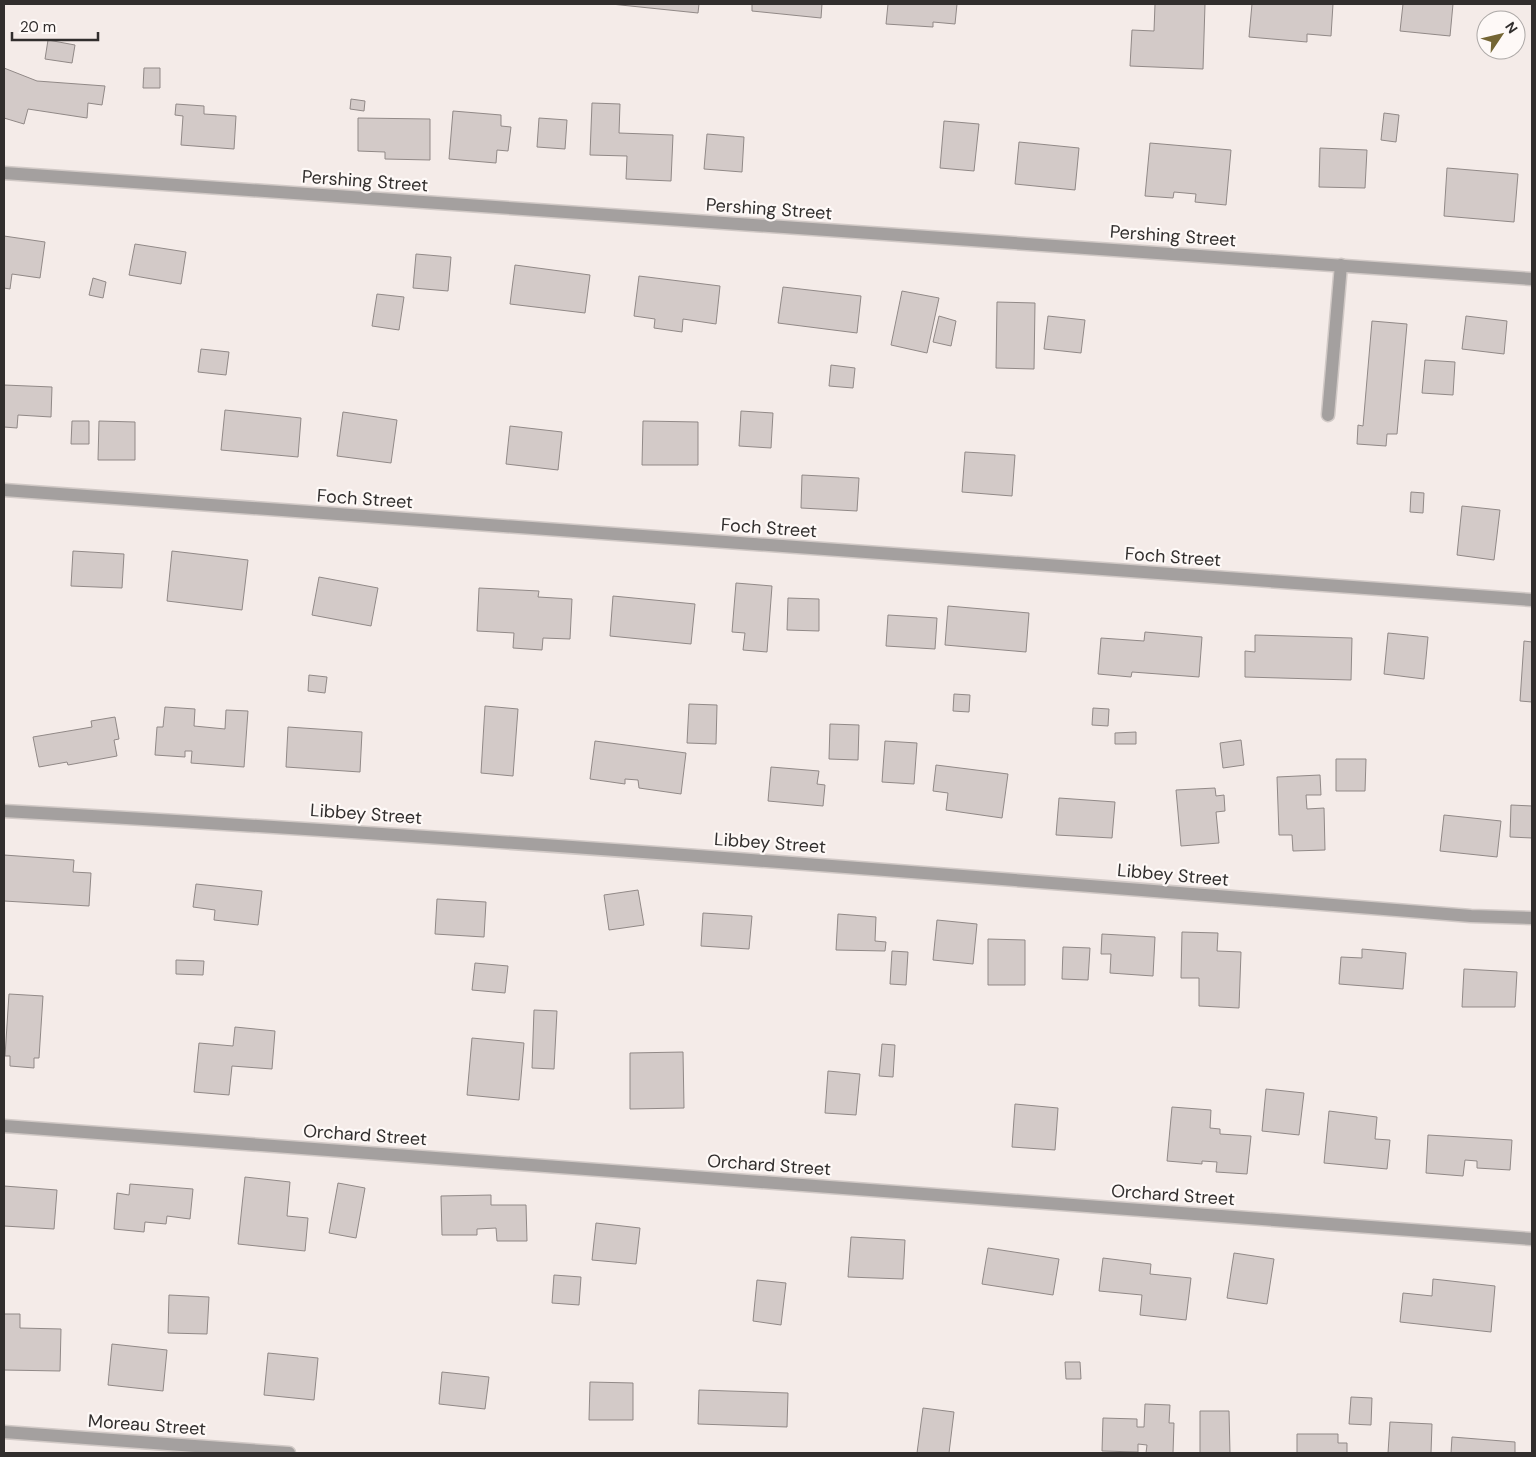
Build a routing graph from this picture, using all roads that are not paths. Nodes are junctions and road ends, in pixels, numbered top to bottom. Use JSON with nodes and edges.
{"nodes":[{"id":1,"x":4,"y":174,"type":"edge"},
{"id":2,"x":1341,"y":265,"type":"junction"},
{"id":3,"x":1532,"y":279,"type":"edge"},
{"id":4,"x":1328,"y":415,"type":"dead end"},
{"id":5,"x":4,"y":490,"type":"edge"},
{"id":6,"x":1532,"y":600,"type":"edge"},
{"id":7,"x":4,"y":810,"type":"edge"},
{"id":8,"x":1532,"y":918,"type":"edge"},
{"id":9,"x":4,"y":1126,"type":"edge"},
{"id":10,"x":1532,"y":1239,"type":"edge"},
{"id":11,"x":4,"y":1432,"type":"edge"},
{"id":12,"x":289,"y":1453,"type":"edge"}],
"edges":[{"from":1,"to":2,"type":"street","name":"Pershing Street"},
{"from":2,"to":3,"type":"street","name":"Pershing Street"},
{"from":2,"to":4,"type":"street"},
{"from":5,"to":6,"type":"street","name":"Foch Street"},
{"from":7,"to":8,"type":"street","name":"Libbey Street"},
{"from":9,"to":10,"type":"street","name":"Orchard Street"},
{"from":11,"to":12,"type":"street","name":"Moreau Street"}]}
